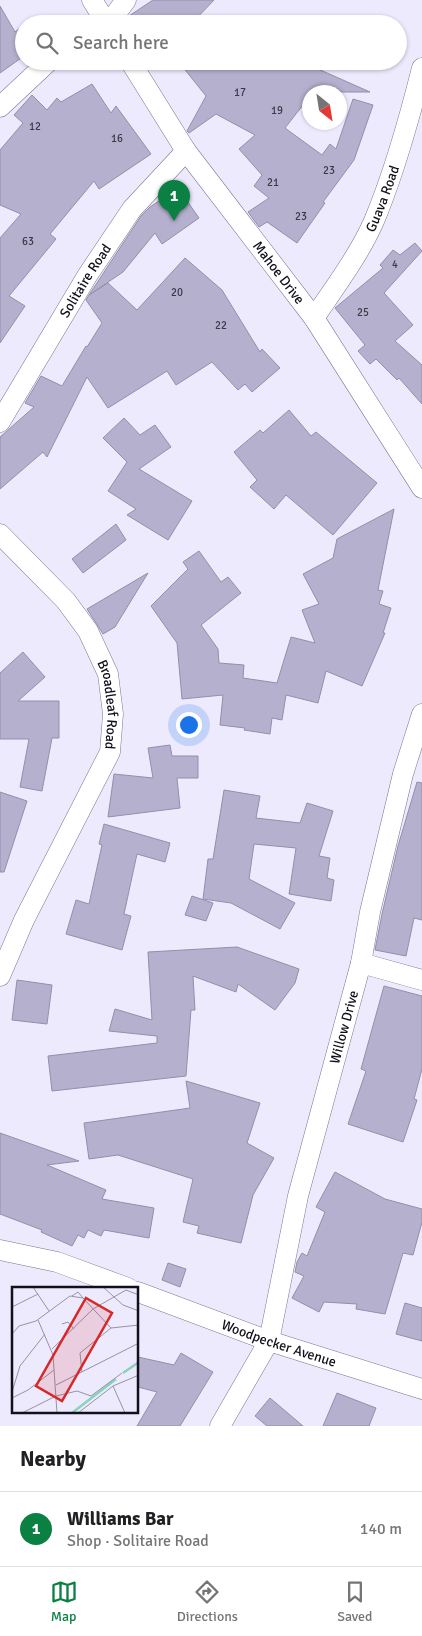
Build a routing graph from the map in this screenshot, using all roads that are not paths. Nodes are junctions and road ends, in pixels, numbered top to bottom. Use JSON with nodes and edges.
{"nodes":[{"id":1,"x":92,"y":0,"type":"edge"},
{"id":2,"x":126,"y":0,"type":"edge"},
{"id":3,"x":101,"y":15,"type":"edge"},
{"id":4,"x":114,"y":15,"type":"edge"},
{"id":5,"x":422,"y":68,"type":"edge"},
{"id":6,"x":39,"y":70,"type":"edge"},
{"id":7,"x":136,"y":70,"type":"edge"},
{"id":8,"x":0,"y":107,"type":"edge"},
{"id":9,"x":186,"y":151,"type":"junction"},
{"id":10,"x":314,"y":318,"type":"junction"},
{"id":11,"x":0,"y":422,"type":"edge"},
{"id":12,"x":422,"y":488,"type":"edge"},
{"id":13,"x":0,"y":534,"type":"edge"},
{"id":14,"x":422,"y":714,"type":"edge"},
{"id":15,"x":361,"y":963,"type":"junction"},
{"id":16,"x":0,"y":976,"type":"edge"},
{"id":17,"x":422,"y":980,"type":"edge"},
{"id":18,"x":0,"y":1250,"type":"edge"},
{"id":19,"x":125,"y":1287,"type":"edge"},
{"id":20,"x":139,"y":1292,"type":"edge"},
{"id":21,"x":269,"y":1341,"type":"junction"},
{"id":22,"x":422,"y":1389,"type":"edge"},
{"id":23,"x":220,"y":1426,"type":"edge"}],
"edges":[{"from":1,"to":3,"type":"street"},
{"from":2,"to":4,"type":"street"},
{"from":5,"to":10,"type":"street","name":"Guava Road"},
{"from":6,"to":8,"type":"street"},
{"from":7,"to":9,"type":"street","name":"Mahoe Drive"},
{"from":9,"to":10,"type":"street","name":"Mahoe Drive"},
{"from":9,"to":11,"type":"street","name":"Solitaire Road"},
{"from":10,"to":12,"type":"street","name":"Mahoe Drive"},
{"from":13,"to":16,"type":"street","name":"Broadleaf Road"},
{"from":14,"to":15,"type":"street","name":"Willow Drive"},
{"from":15,"to":17,"type":"street"},
{"from":15,"to":21,"type":"street","name":"Willow Drive"},
{"from":18,"to":19,"type":"street"},
{"from":20,"to":21,"type":"street","name":"Woodpecker Avenue"},
{"from":21,"to":22,"type":"street","name":"Woodpecker Avenue"},
{"from":21,"to":23,"type":"street","name":"Willow Drive"}]}
